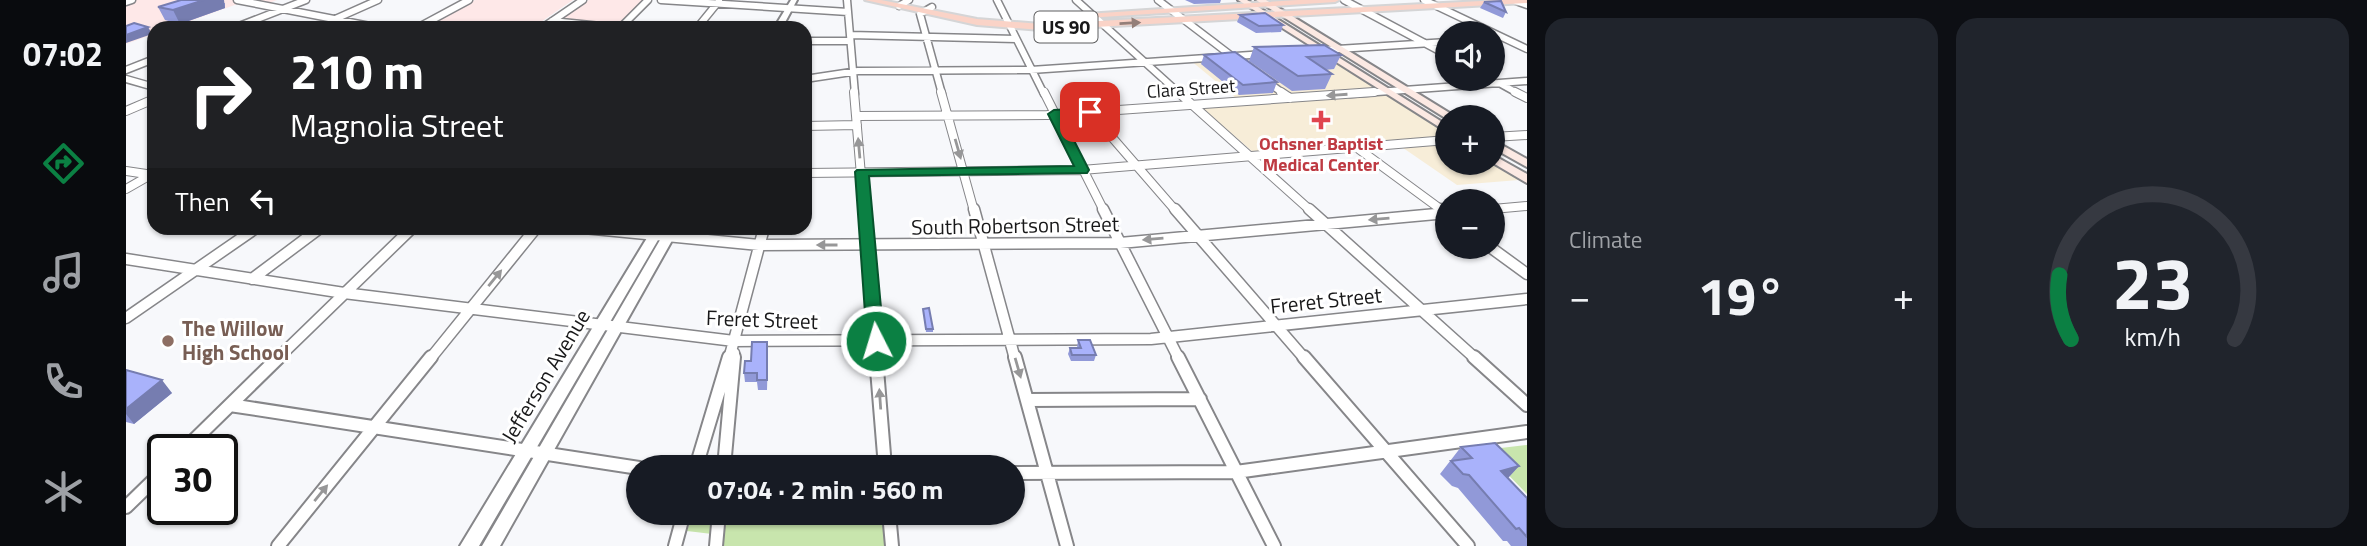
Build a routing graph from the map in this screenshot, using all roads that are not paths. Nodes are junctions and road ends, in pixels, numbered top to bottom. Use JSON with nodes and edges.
{"nodes":[{"id":1,"x":132,"y":0,"type":"edge"},
{"id":2,"x":237,"y":0,"type":"edge"},
{"id":3,"x":306,"y":0,"type":"edge"},
{"id":4,"x":378,"y":0,"type":"edge"},
{"id":5,"x":454,"y":0,"type":"edge"},
{"id":6,"x":583,"y":0,"type":"edge"},
{"id":7,"x":648,"y":0,"type":"edge"},
{"id":8,"x":661,"y":0,"type":"edge"},
{"id":9,"x":794,"y":0,"type":"edge"},
{"id":10,"x":803,"y":0,"type":"edge"},
{"id":11,"x":847,"y":0,"type":"edge"},
{"id":12,"x":869,"y":0,"type":"edge"},
{"id":13,"x":908,"y":0,"type":"edge"},
{"id":14,"x":997,"y":0,"type":"edge"},
{"id":15,"x":1076,"y":0,"type":"edge"},
{"id":16,"x":1158,"y":0,"type":"edge"},
{"id":17,"x":1335,"y":0,"type":"edge"},
{"id":18,"x":1343,"y":0,"type":"edge"},
{"id":19,"x":1424,"y":0,"type":"edge"},
{"id":20,"x":467,"y":1,"type":"edge"},
{"id":21,"x":126,"y":2,"type":"edge"},
{"id":22,"x":718,"y":2,"type":"edge"},
{"id":23,"x":1263,"y":2,"type":"edge"},
{"id":24,"x":1521,"y":2,"type":"edge"},
{"id":25,"x":1246,"y":3,"type":"edge"},
{"id":26,"x":1282,"y":3,"type":"junction"},
{"id":27,"x":899,"y":6,"type":"junction"},
{"id":28,"x":1437,"y":6,"type":"junction"},
{"id":29,"x":794,"y":9,"type":"junction"},
{"id":30,"x":927,"y":9,"type":"junction"},
{"id":31,"x":1170,"y":9,"type":"junction"},
{"id":32,"x":280,"y":10,"type":"junction"},
{"id":33,"x":1362,"y":10,"type":"junction"},
{"id":34,"x":848,"y":12,"type":"junction"},
{"id":35,"x":1300,"y":13,"type":"junction"},
{"id":36,"x":1283,"y":14,"type":"junction"},
{"id":37,"x":1093,"y":15,"type":"junction"},
{"id":38,"x":1266,"y":15,"type":"junction"},
{"id":39,"x":334,"y":20,"type":"junction"},
{"id":40,"x":1184,"y":20,"type":"junction"},
{"id":41,"x":252,"y":21,"type":"edge"},
{"id":42,"x":340,"y":21,"type":"edge"},
{"id":43,"x":430,"y":21,"type":"edge"},
{"id":44,"x":552,"y":21,"type":"edge"},
{"id":45,"x":627,"y":21,"type":"edge"},
{"id":46,"x":703,"y":21,"type":"edge"},
{"id":47,"x":784,"y":21,"type":"edge"},
{"id":48,"x":790,"y":21,"type":"edge"},
{"id":49,"x":1007,"y":21,"type":"junction"},
{"id":50,"x":1104,"y":25,"type":"junction"},
{"id":51,"x":926,"y":36,"type":"junction"},
{"id":52,"x":850,"y":38,"type":"junction"},
{"id":53,"x":1527,"y":38,"type":"edge"},
{"id":54,"x":1016,"y":39,"type":"junction"},
{"id":55,"x":1506,"y":39,"type":"junction"},
{"id":56,"x":812,"y":41,"type":"edge"},
{"id":57,"x":1426,"y":44,"type":"junction"},
{"id":58,"x":1435,"y":44,"type":"edge"},
{"id":59,"x":1340,"y":49,"type":"junction"},
{"id":60,"x":1435,"y":49,"type":"edge"},
{"id":61,"x":1527,"y":49,"type":"edge"},
{"id":62,"x":1322,"y":50,"type":"junction"},
{"id":63,"x":1302,"y":51,"type":"edge"},
{"id":64,"x":1276,"y":53,"type":"edge"},
{"id":65,"x":1231,"y":56,"type":"junction"},
{"id":66,"x":147,"y":62,"type":"edge"},
{"id":67,"x":1145,"y":62,"type":"junction"},
{"id":68,"x":1244,"y":65,"type":"edge"},
{"id":69,"x":126,"y":70,"type":"edge"},
{"id":70,"x":935,"y":70,"type":"junction"},
{"id":71,"x":1031,"y":70,"type":"junction"},
{"id":72,"x":852,"y":72,"type":"junction"},
{"id":73,"x":1258,"y":75,"type":"edge"},
{"id":74,"x":812,"y":78,"type":"edge"},
{"id":75,"x":126,"y":79,"type":"edge"},
{"id":76,"x":1527,"y":81,"type":"edge"},
{"id":77,"x":1505,"y":83,"type":"edge"},
{"id":78,"x":147,"y":85,"type":"edge"},
{"id":79,"x":1505,"y":86,"type":"edge"},
{"id":80,"x":1435,"y":88,"type":"edge"},
{"id":81,"x":1406,"y":90,"type":"junction"},
{"id":82,"x":1387,"y":91,"type":"junction"},
{"id":83,"x":1290,"y":98,"type":"junction"},
{"id":84,"x":1527,"y":98,"type":"edge"},
{"id":85,"x":147,"y":102,"type":"edge"},
{"id":86,"x":1193,"y":104,"type":"junction"},
{"id":87,"x":1435,"y":107,"type":"edge"},
{"id":88,"x":126,"y":111,"type":"edge"},
{"id":89,"x":1090,"y":112,"type":"junction"},
{"id":90,"x":1054,"y":114,"type":"junction"},
{"id":91,"x":948,"y":116,"type":"junction"},
{"id":92,"x":857,"y":120,"type":"junction"},
{"id":93,"x":1435,"y":121,"type":"edge"},
{"id":94,"x":812,"y":125,"type":"edge"},
{"id":95,"x":1527,"y":135,"type":"edge"},
{"id":96,"x":1505,"y":136,"type":"edge"},
{"id":97,"x":1435,"y":142,"type":"edge"},
{"id":98,"x":1356,"y":148,"type":"junction"},
{"id":99,"x":1505,"y":150,"type":"edge"},
{"id":100,"x":1251,"y":156,"type":"junction"},
{"id":101,"x":1527,"y":164,"type":"edge"},
{"id":102,"x":1138,"y":166,"type":"junction"},
{"id":103,"x":1505,"y":166,"type":"edge"},
{"id":104,"x":1082,"y":170,"type":"junction"},
{"id":105,"x":126,"y":171,"type":"edge"},
{"id":106,"x":862,"y":172,"type":"junction"},
{"id":107,"x":965,"y":172,"type":"junction"},
{"id":108,"x":147,"y":173,"type":"edge"},
{"id":109,"x":812,"y":173,"type":"edge"},
{"id":110,"x":147,"y":177,"type":"edge"},
{"id":111,"x":1527,"y":180,"type":"edge"},
{"id":112,"x":126,"y":189,"type":"edge"},
{"id":113,"x":1435,"y":206,"type":"edge"},
{"id":114,"x":1527,"y":206,"type":"edge"},
{"id":115,"x":1505,"y":208,"type":"edge"},
{"id":116,"x":1435,"y":215,"type":"edge"},
{"id":117,"x":1326,"y":224,"type":"junction"},
{"id":118,"x":246,"y":235,"type":"edge"},
{"id":119,"x":311,"y":235,"type":"edge"},
{"id":120,"x":405,"y":235,"type":"edge"},
{"id":121,"x":530,"y":235,"type":"edge"},
{"id":122,"x":661,"y":235,"type":"edge"},
{"id":123,"x":662,"y":235,"type":"edge"},
{"id":124,"x":685,"y":235,"type":"edge"},
{"id":125,"x":762,"y":235,"type":"edge"},
{"id":126,"x":1198,"y":235,"type":"junction"},
{"id":127,"x":1120,"y":243,"type":"junction"},
{"id":128,"x":984,"y":244,"type":"junction"},
{"id":129,"x":759,"y":245,"type":"junction"},
{"id":130,"x":868,"y":245,"type":"junction"},
{"id":131,"x":1505,"y":258,"type":"edge"},
{"id":132,"x":128,"y":261,"type":"edge"},
{"id":133,"x":195,"y":270,"type":"junction"},
{"id":134,"x":1527,"y":274,"type":"edge"},
{"id":135,"x":252,"y":279,"type":"junction"},
{"id":136,"x":344,"y":293,"type":"junction"},
{"id":137,"x":1527,"y":299,"type":"edge"},
{"id":138,"x":470,"y":309,"type":"junction"},
{"id":139,"x":1421,"y":310,"type":"junction"},
{"id":140,"x":126,"y":318,"type":"edge"},
{"id":141,"x":600,"y":326,"type":"junction"},
{"id":142,"x":1278,"y":326,"type":"junction"},
{"id":143,"x":617,"y":328,"type":"junction"},
{"id":144,"x":1169,"y":338,"type":"junction"},
{"id":145,"x":1010,"y":340,"type":"junction"},
{"id":146,"x":734,"y":341,"type":"junction"},
{"id":147,"x":876,"y":341,"type":"junction"},
{"id":148,"x":1200,"y":398,"type":"junction"},
{"id":149,"x":1028,"y":400,"type":"junction"},
{"id":150,"x":230,"y":405,"type":"junction"},
{"id":151,"x":1527,"y":405,"type":"edge"},
{"id":152,"x":375,"y":426,"type":"junction"},
{"id":153,"x":1527,"y":432,"type":"edge"},
{"id":154,"x":200,"y":434,"type":"edge"},
{"id":155,"x":526,"y":450,"type":"junction"},
{"id":156,"x":1387,"y":450,"type":"junction"},
{"id":157,"x":545,"y":453,"type":"junction"},
{"id":158,"x":700,"y":455,"type":"edge"},
{"id":159,"x":725,"y":455,"type":"edge"},
{"id":160,"x":885,"y":455,"type":"edge"},
{"id":161,"x":626,"y":466,"type":"edge"},
{"id":162,"x":1236,"y":472,"type":"junction"},
{"id":163,"x":1025,"y":473,"type":"edge"},
{"id":164,"x":1047,"y":473,"type":"junction"},
{"id":165,"x":147,"y":487,"type":"edge"},
{"id":166,"x":126,"y":507,"type":"edge"},
{"id":167,"x":681,"y":525,"type":"edge"},
{"id":168,"x":718,"y":525,"type":"edge"},
{"id":169,"x":890,"y":525,"type":"edge"},
{"id":170,"x":278,"y":546,"type":"edge"},
{"id":171,"x":469,"y":546,"type":"edge"},
{"id":172,"x":491,"y":546,"type":"edge"},
{"id":173,"x":676,"y":546,"type":"edge"},
{"id":174,"x":716,"y":546,"type":"edge"},
{"id":175,"x":892,"y":546,"type":"edge"},
{"id":176,"x":1067,"y":546,"type":"edge"},
{"id":177,"x":1274,"y":546,"type":"edge"},
{"id":178,"x":1468,"y":546,"type":"edge"}],
"edges":[{"from":1,"to":21,"type":"street"},
{"from":2,"to":32,"type":"street"},
{"from":3,"to":32,"type":"street"},
{"from":4,"to":39,"type":"street"},
{"from":5,"to":20,"type":"street"},
{"from":6,"to":44,"type":"street"},
{"from":7,"to":45,"type":"street"},
{"from":8,"to":22,"type":"street"},
{"from":9,"to":29,"type":"street"},
{"from":10,"to":29,"type":"street"},
{"from":11,"to":34,"type":"street"},
{"from":12,"to":27,"type":"main road","number":"US 90"},
{"from":13,"to":27,"type":"street"},
{"from":13,"to":30,"type":"main road","number":"US 90"},
{"from":14,"to":49,"type":"street"},
{"from":15,"to":37,"type":"street"},
{"from":16,"to":31,"type":"street"},
{"from":17,"to":26,"type":"main road","number":"US 90"},
{"from":18,"to":33,"type":"street"},
{"from":19,"to":28,"type":"street"},
{"from":20,"to":43,"type":"street"},
{"from":22,"to":29,"type":"street"},
{"from":22,"to":46,"type":"street"},
{"from":23,"to":25,"type":"main road","number":"US 90"},
{"from":23,"to":26,"type":"main road","number":"US 90"},
{"from":23,"to":36,"type":"main road"},
{"from":24,"to":28,"type":"main road","number":"US 90"},
{"from":25,"to":31,"type":"main road","number":"US 90"},
{"from":25,"to":38,"type":"main road"},
{"from":26,"to":35,"type":"main road"},
{"from":27,"to":30,"type":"main road","number":"US 90"},
{"from":28,"to":33,"type":"main road","number":"US 90"},
{"from":28,"to":55,"type":"street"},
{"from":29,"to":34,"type":"street"},
{"from":29,"to":47,"type":"street"},
{"from":29,"to":48,"type":"street"},
{"from":30,"to":49,"type":"main road","number":"US 90"},
{"from":30,"to":51,"type":"street"},
{"from":31,"to":37,"type":"main road","number":"US 90"},
{"from":31,"to":40,"type":"street"},
{"from":32,"to":39,"type":"street"},
{"from":32,"to":41,"type":"street"},
{"from":33,"to":35,"type":"main road","number":"US 90"},
{"from":33,"to":57,"type":"street"},
{"from":34,"to":52,"type":"street"},
{"from":35,"to":36,"type":"main road","number":"US 90"},
{"from":36,"to":38,"type":"main road","number":"US 90"},
{"from":36,"to":59,"type":"main road"},
{"from":37,"to":49,"type":"main road","number":"US 90"},
{"from":37,"to":50,"type":"street"},
{"from":38,"to":40,"type":"main road","number":"US 90"},
{"from":38,"to":62,"type":"main road"},
{"from":39,"to":42,"type":"street"},
{"from":50,"to":40,"type":"main road","number":"US 90","one_way":true},
{"from":40,"to":65,"type":"street"},
{"from":49,"to":50,"type":"main road","number":"US 90"},
{"from":49,"to":54,"type":"street"},
{"from":50,"to":67,"type":"street"},
{"from":51,"to":52,"type":"street"},
{"from":51,"to":54,"type":"street"},
{"from":51,"to":70,"type":"street"},
{"from":52,"to":56,"type":"street"},
{"from":52,"to":72,"type":"street"},
{"from":53,"to":55,"type":"street"},
{"from":54,"to":71,"type":"street"},
{"from":55,"to":61,"type":"street"},
{"from":57,"to":58,"type":"street"},
{"from":57,"to":59,"type":"street"},
{"from":57,"to":60,"type":"street"},
{"from":59,"to":62,"type":"street"},
{"from":59,"to":81,"type":"main road"},
{"from":62,"to":63,"type":"street"},
{"from":62,"to":82,"type":"main road"},
{"from":64,"to":65,"type":"street"},
{"from":65,"to":67,"type":"street"},
{"from":65,"to":68,"type":"street"},
{"from":66,"to":69,"type":"street"},
{"from":67,"to":71,"type":"street"},
{"from":67,"to":86,"type":"street"},
{"from":70,"to":71,"type":"street"},
{"from":70,"to":72,"type":"street"},
{"from":70,"to":91,"type":"street"},
{"from":71,"to":90,"type":"street"},
{"from":72,"to":74,"type":"street"},
{"from":72,"to":92,"type":"street"},
{"from":73,"to":83,"type":"street"},
{"from":75,"to":78,"type":"street"},
{"from":76,"to":77,"type":"street","name":"Clara Street"},
{"from":79,"to":84,"type":"street"},
{"from":80,"to":81,"type":"street","name":"Clara Street"},
{"from":81,"to":82,"type":"street","name":"Clara Street"},
{"from":81,"to":87,"type":"main road"},
{"from":82,"to":83,"type":"street","name":"Clara Street","one_way":true},
{"from":82,"to":93,"type":"main road"},
{"from":83,"to":86,"type":"street","name":"Clara Street"},
{"from":85,"to":88,"type":"street"},
{"from":86,"to":89,"type":"street","name":"Clara Street"},
{"from":86,"to":100,"type":"street"},
{"from":89,"to":90,"type":"street","name":"Clara Street"},
{"from":89,"to":102,"type":"street"},
{"from":90,"to":91,"type":"street","name":"Clara Street"},
{"from":90,"to":104,"type":"street"},
{"from":91,"to":92,"type":"street","name":"Clara Street"},
{"from":91,"to":107,"type":"street","one_way":true},
{"from":92,"to":94,"type":"street","name":"Clara Street"},
{"from":106,"to":92,"type":"street","one_way":true},
{"from":95,"to":96,"type":"street"},
{"from":97,"to":98,"type":"street"},
{"from":98,"to":100,"type":"street"},
{"from":98,"to":113,"type":"street"},
{"from":99,"to":101,"type":"main road"},
{"from":100,"to":102,"type":"street"},
{"from":100,"to":117,"type":"street"},
{"from":102,"to":104,"type":"street"},
{"from":102,"to":126,"type":"street"},
{"from":103,"to":111,"type":"main road"},
{"from":104,"to":107,"type":"street"},
{"from":104,"to":127,"type":"street"},
{"from":105,"to":108,"type":"street"},
{"from":106,"to":107,"type":"street"},
{"from":106,"to":109,"type":"street"},
{"from":106,"to":130,"type":"street"},
{"from":107,"to":128,"type":"street"},
{"from":110,"to":112,"type":"street"},
{"from":114,"to":115,"type":"street"},
{"from":116,"to":117,"type":"street","name":"South Robertson Street","one_way":true},
{"from":117,"to":126,"type":"street","name":"South Robertson Street"},
{"from":117,"to":139,"type":"street"},
{"from":118,"to":133,"type":"street"},
{"from":119,"to":135,"type":"street"},
{"from":120,"to":136,"type":"street"},
{"from":138,"to":121,"type":"street","one_way":true},
{"from":122,"to":141,"type":"street","name":"Jefferson Avenue"},
{"from":123,"to":143,"type":"street","name":"Jefferson Avenue"},
{"from":124,"to":129,"type":"street","name":"South Robertson Street"},
{"from":125,"to":129,"type":"street"},
{"from":126,"to":127,"type":"street","name":"South Robertson Street","one_way":true},
{"from":126,"to":142,"type":"street"},
{"from":127,"to":128,"type":"street","name":"South Robertson Street"},
{"from":127,"to":144,"type":"street"},
{"from":128,"to":130,"type":"street","name":"South Robertson Street"},
{"from":128,"to":145,"type":"street"},
{"from":130,"to":129,"type":"street","name":"South Robertson Street","one_way":true},
{"from":129,"to":146,"type":"street"},
{"from":130,"to":147,"type":"street"},
{"from":131,"to":134,"type":"street"},
{"from":132,"to":133,"type":"street","name":"Freret Street"},
{"from":133,"to":135,"type":"street","name":"Freret Street"},
{"from":133,"to":140,"type":"street"},
{"from":135,"to":136,"type":"street","name":"Freret Street"},
{"from":136,"to":138,"type":"street","name":"Freret Street"},
{"from":136,"to":150,"type":"street"},
{"from":137,"to":139,"type":"street","name":"Freret Street"},
{"from":138,"to":141,"type":"street","name":"Freret Street"},
{"from":138,"to":152,"type":"street"},
{"from":139,"to":142,"type":"street","name":"Freret Street"},
{"from":139,"to":151,"type":"street"},
{"from":141,"to":143,"type":"street","name":"Freret Street"},
{"from":141,"to":155,"type":"street","name":"Jefferson Avenue"},
{"from":142,"to":144,"type":"street","name":"Freret Street"},
{"from":142,"to":156,"type":"street"},
{"from":143,"to":146,"type":"street","name":"Freret Street"},
{"from":143,"to":157,"type":"street","name":"Jefferson Avenue"},
{"from":144,"to":145,"type":"street","name":"Freret Street"},
{"from":144,"to":148,"type":"street"},
{"from":145,"to":147,"type":"street","name":"Freret Street"},
{"from":145,"to":149,"type":"street","one_way":true},
{"from":146,"to":147,"type":"street","name":"Freret Street"},
{"from":146,"to":158,"type":"street"},
{"from":146,"to":159,"type":"street"},
{"from":160,"to":147,"type":"street","one_way":true},
{"from":148,"to":149,"type":"street"},
{"from":148,"to":162,"type":"street"},
{"from":149,"to":164,"type":"street"},
{"from":150,"to":152,"type":"street"},
{"from":150,"to":154,"type":"street"},
{"from":152,"to":155,"type":"street"},
{"from":170,"to":152,"type":"street","one_way":true},
{"from":153,"to":156,"type":"street"},
{"from":155,"to":157,"type":"street"},
{"from":155,"to":171,"type":"street","name":"Jefferson Avenue"},
{"from":156,"to":162,"type":"street"},
{"from":156,"to":178,"type":"street"},
{"from":157,"to":161,"type":"street"},
{"from":157,"to":172,"type":"street","name":"Jefferson Avenue"},
{"from":162,"to":164,"type":"street"},
{"from":162,"to":177,"type":"street"},
{"from":163,"to":164,"type":"street"},
{"from":164,"to":176,"type":"street"},
{"from":165,"to":166,"type":"street"},
{"from":167,"to":173,"type":"street"},
{"from":168,"to":174,"type":"street"},
{"from":169,"to":175,"type":"street"}]}
